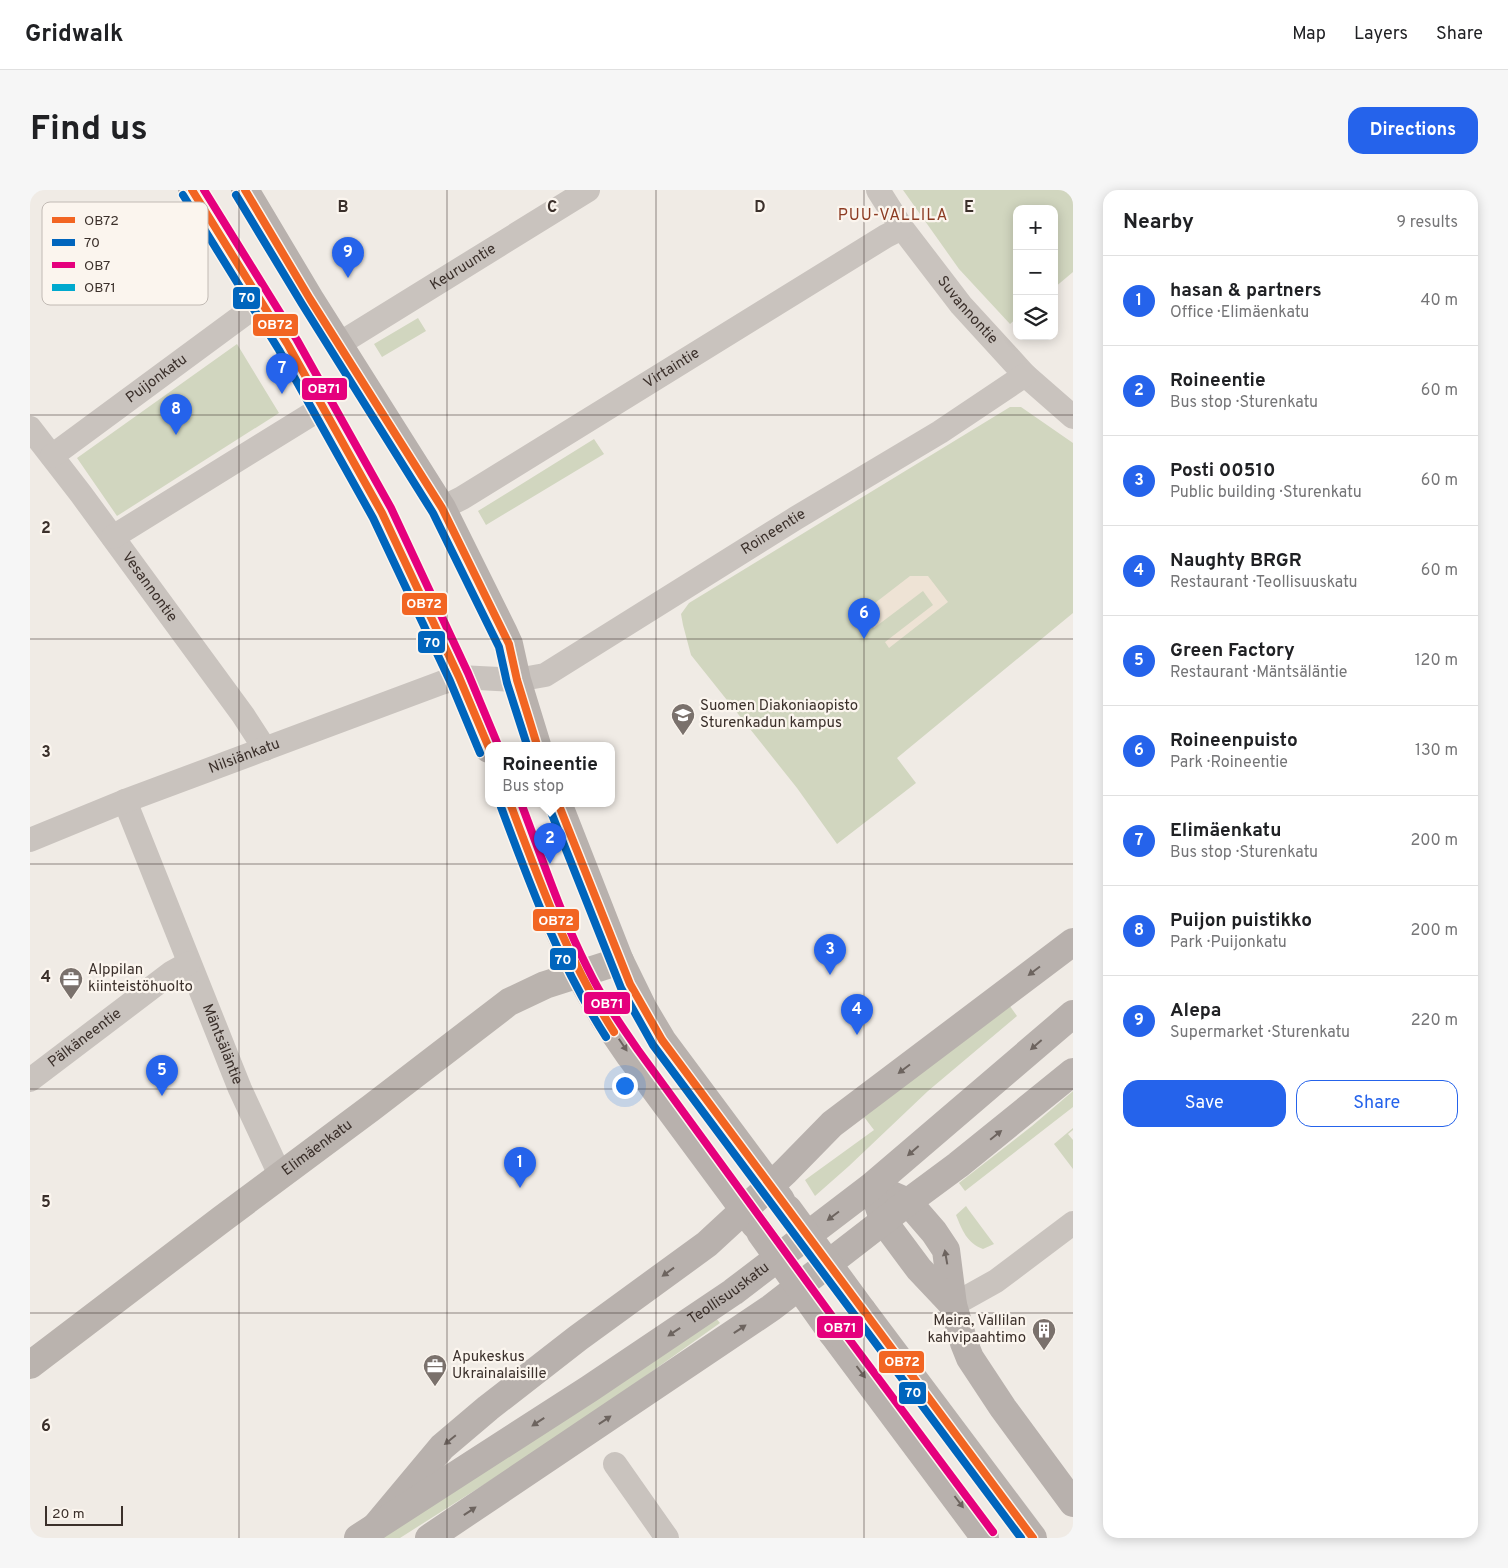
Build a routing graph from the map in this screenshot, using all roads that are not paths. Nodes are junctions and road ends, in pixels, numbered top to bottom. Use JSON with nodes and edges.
{"nodes":[{"id":1,"x":192,"y":190,"type":"edge"},
{"id":2,"x":245,"y":190,"type":"edge"},
{"id":3,"x":588,"y":190,"type":"edge"},
{"id":4,"x":878,"y":190,"type":"edge"},
{"id":5,"x":199,"y":202,"type":"edge"},
{"id":6,"x":208,"y":216,"type":"edge"},
{"id":7,"x":902,"y":228,"type":"junction"},
{"id":8,"x":261,"y":302,"type":"junction"},
{"id":9,"x":339,"y":344,"type":"junction"},
{"id":10,"x":1025,"y":375,"type":"junction"},
{"id":11,"x":323,"y":407,"type":"junction"},
{"id":12,"x":1073,"y":417,"type":"edge"},
{"id":13,"x":30,"y":428,"type":"edge"},
{"id":14,"x":52,"y":456,"type":"junction"},
{"id":15,"x":442,"y":508,"type":"junction"},
{"id":16,"x":113,"y":537,"type":"junction"},
{"id":17,"x":459,"y":677,"type":"junction"},
{"id":18,"x":517,"y":680,"type":"junction"},
{"id":19,"x":486,"y":742,"type":"edge"},
{"id":20,"x":536,"y":742,"type":"edge"},
{"id":21,"x":265,"y":749,"type":"junction"},
{"id":22,"x":125,"y":801,"type":"junction"},
{"id":23,"x":512,"y":807,"type":"edge"},
{"id":24,"x":560,"y":807,"type":"edge"},
{"id":25,"x":30,"y":840,"type":"edge"},
{"id":26,"x":1073,"y":942,"type":"edge"},
{"id":27,"x":620,"y":961,"type":"junction"},
{"id":28,"x":189,"y":963,"type":"junction"},
{"id":29,"x":579,"y":974,"type":"junction"},
{"id":30,"x":1073,"y":1014,"type":"edge"},
{"id":31,"x":1073,"y":1072,"type":"edge"},
{"id":32,"x":30,"y":1080,"type":"edge"},
{"id":33,"x":280,"y":1175,"type":"junction"},
{"id":34,"x":770,"y":1186,"type":"junction"},
{"id":35,"x":872,"y":1186,"type":"junction"},
{"id":36,"x":908,"y":1202,"type":"junction"},
{"id":37,"x":744,"y":1210,"type":"junction"},
{"id":38,"x":884,"y":1222,"type":"junction"},
{"id":39,"x":1073,"y":1223,"type":"edge"},
{"id":40,"x":953,"y":1305,"type":"junction"},
{"id":41,"x":30,"y":1365,"type":"edge"},
{"id":42,"x":615,"y":1464,"type":"dead end"},
{"id":43,"x":1073,"y":1503,"type":"edge"},
{"id":44,"x":367,"y":1532,"type":"edge"},
{"id":45,"x":429,"y":1538,"type":"edge"},
{"id":46,"x":667,"y":1538,"type":"edge"},
{"id":47,"x":985,"y":1538,"type":"edge"},
{"id":48,"x":1033,"y":1538,"type":"edge"}],
"edges":[{"from":1,"to":5,"type":"main road"},
{"from":2,"to":9,"type":"main road"},
{"from":3,"to":9,"type":"street","name":"Keuruuntie"},
{"from":4,"to":7,"type":"street","name":"Suvannontie"},
{"from":6,"to":8,"type":"main road"},
{"from":7,"to":10,"type":"street","name":"Suvannontie"},
{"from":7,"to":15,"type":"street","name":"Virtaintie"},
{"from":8,"to":11,"type":"main road"},
{"from":8,"to":14,"type":"street","name":"Puijonkatu"},
{"from":9,"to":15,"type":"main road"},
{"from":10,"to":12,"type":"street","name":"Suvannontie"},
{"from":10,"to":18,"type":"street","name":"Roineentie"},
{"from":11,"to":16,"type":"street"},
{"from":11,"to":17,"type":"main road"},
{"from":13,"to":14,"type":"street","name":"Vesannontie"},
{"from":14,"to":16,"type":"street","name":"Vesannontie"},
{"from":15,"to":18,"type":"main road"},
{"from":16,"to":21,"type":"street","name":"Vesannontie"},
{"from":17,"to":18,"type":"street","name":"Roineentie"},
{"from":17,"to":19,"type":"main road"},
{"from":17,"to":21,"type":"street","name":"Nilsiänkatu"},
{"from":18,"to":20,"type":"main road"},
{"from":21,"to":22,"type":"street","name":"Nilsiänkatu"},
{"from":22,"to":25,"type":"street","name":"Nilsiänkatu"},
{"from":22,"to":28,"type":"street","name":"Mäntsäläntie"},
{"from":23,"to":29,"type":"main road"},
{"from":24,"to":27,"type":"main road"},
{"from":26,"to":34,"type":"main road","one_way":true},
{"from":27,"to":29,"type":"street","name":"Elimäenkatu"},
{"from":27,"to":34,"type":"main road"},
{"from":28,"to":32,"type":"street","name":"Pälkäneentie"},
{"from":28,"to":33,"type":"street","name":"Mäntsäläntie"},
{"from":29,"to":33,"type":"street","name":"Elimäenkatu"},
{"from":29,"to":37,"type":"main road","one_way":true},
{"from":30,"to":35,"type":"main road","name":"Teollisuuskatu","one_way":true},
{"from":36,"to":31,"type":"main road","one_way":true},
{"from":33,"to":41,"type":"street","name":"Elimäenkatu"},
{"from":34,"to":37,"type":"main road"},
{"from":34,"to":48,"type":"main road","bridge":true},
{"from":35,"to":36,"type":"main road"},
{"from":35,"to":38,"type":"main road"},
{"from":35,"to":44,"type":"main road","name":"Teollisuuskatu","one_way":true},
{"from":36,"to":38,"type":"main road"},
{"from":40,"to":36,"type":"main road","one_way":true},
{"from":37,"to":44,"type":"main road","one_way":true},
{"from":37,"to":47,"type":"main road","one_way":true,"bridge":true},
{"from":38,"to":40,"type":"main road"},
{"from":45,"to":38,"type":"main road","one_way":true},
{"from":39,"to":40,"type":"street"},
{"from":40,"to":43,"type":"main road"},
{"from":42,"to":46,"type":"street"}]}
